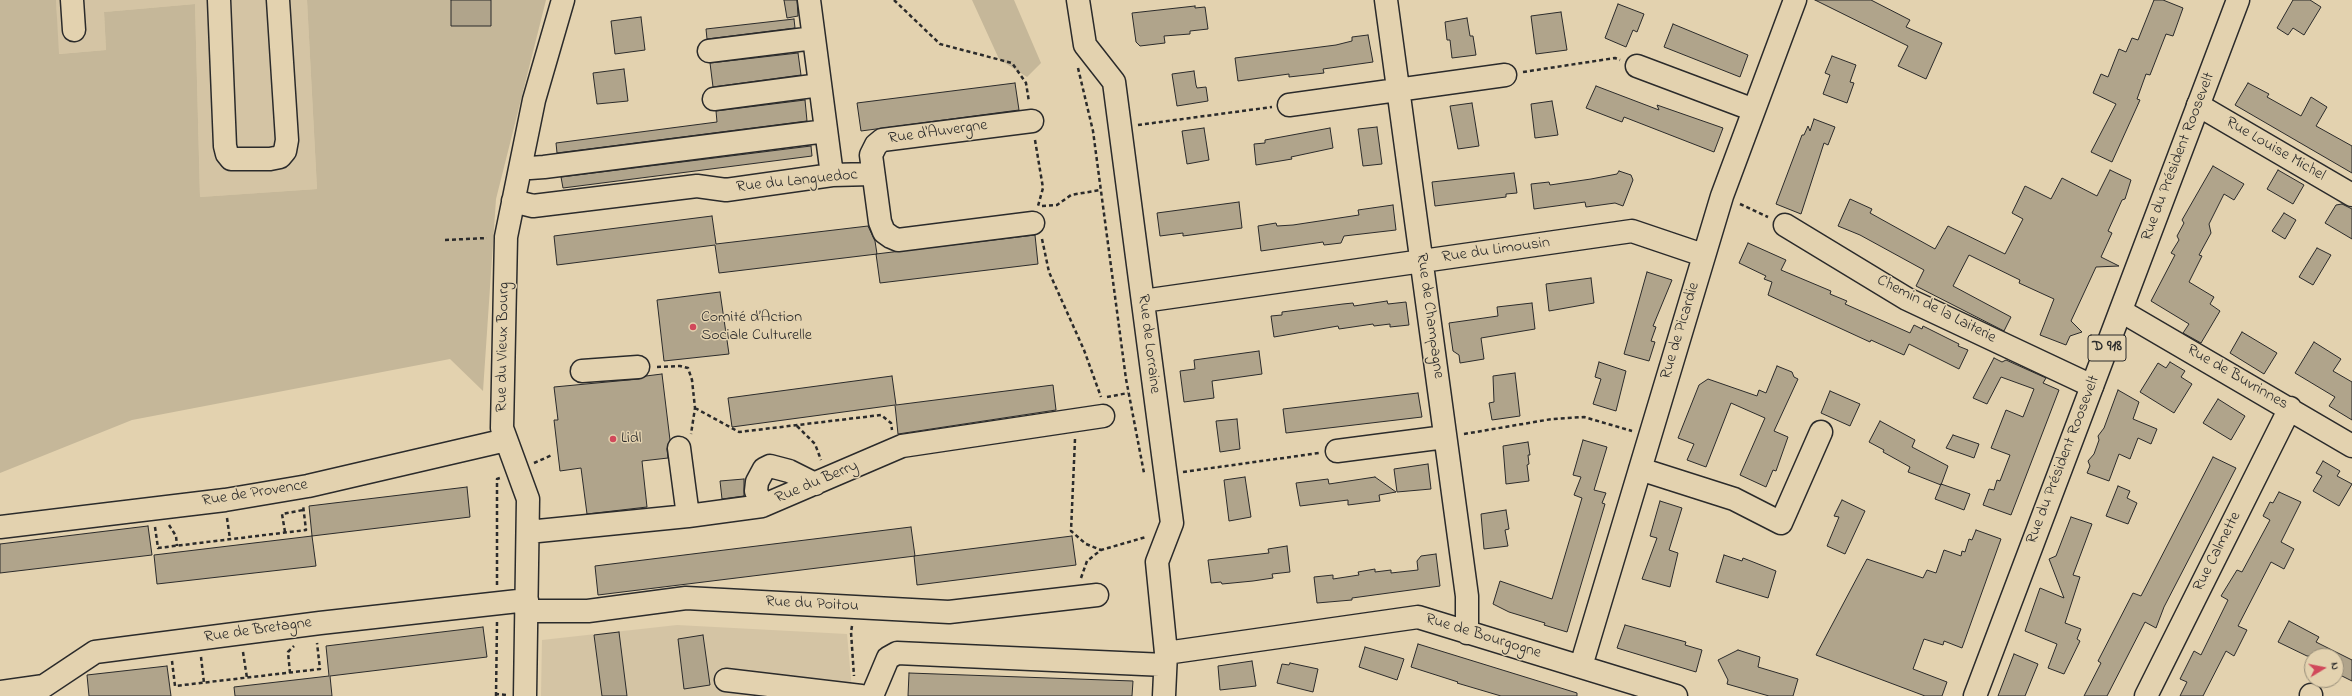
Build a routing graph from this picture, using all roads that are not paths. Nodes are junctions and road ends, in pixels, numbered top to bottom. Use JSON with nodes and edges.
{"nodes":[{"id":1,"x":72,"y":0,"type":"edge"},
{"id":2,"x":219,"y":0,"type":"edge"},
{"id":3,"x":278,"y":0,"type":"edge"},
{"id":4,"x":563,"y":0,"type":"edge"},
{"id":5,"x":809,"y":0,"type":"edge"},
{"id":6,"x":1078,"y":0,"type":"edge"},
{"id":7,"x":1386,"y":0,"type":"edge"},
{"id":8,"x":1795,"y":0,"type":"edge"},
{"id":9,"x":2238,"y":0,"type":"edge"},
{"id":10,"x":74,"y":30,"type":"dead end"},
{"id":11,"x":814,"y":38,"type":"junction"},
{"id":12,"x":709,"y":51,"type":"dead end"},
{"id":13,"x":1637,"y":66,"type":"road end"},
{"id":14,"x":1505,"y":75,"type":"road end"},
{"id":15,"x":820,"y":85,"type":"junction"},
{"id":16,"x":1398,"y":90,"type":"junction"},
{"id":17,"x":714,"y":99,"type":"dead end"},
{"id":18,"x":1289,"y":105,"type":"road end"},
{"id":19,"x":2198,"y":105,"type":"junction"},
{"id":20,"x":1754,"y":110,"type":"junction"},
{"id":21,"x":1032,"y":121,"type":"road end"},
{"id":22,"x":826,"y":131,"type":"junction"},
{"id":23,"x":521,"y":166,"type":"junction"},
{"id":24,"x":872,"y":174,"type":"junction"},
{"id":25,"x":832,"y":175,"type":"junction"},
{"id":26,"x":2352,"y":195,"type":"edge"},
{"id":27,"x":513,"y":201,"type":"junction"},
{"id":28,"x":1035,"y":215,"type":"road end"},
{"id":29,"x":1785,"y":225,"type":"road end"},
{"id":30,"x":1703,"y":255,"type":"junction"},
{"id":31,"x":1421,"y":262,"type":"junction"},
{"id":32,"x":1143,"y":301,"type":"junction"},
{"id":33,"x":2121,"y":311,"type":"junction"},
{"id":34,"x":638,"y":367,"type":"road end"},
{"id":35,"x":582,"y":371,"type":"dead end"},
{"id":36,"x":2092,"y":386,"type":"junction"},
{"id":37,"x":1102,"y":407,"type":"road end"},
{"id":38,"x":2290,"y":408,"type":"junction"},
{"id":39,"x":1821,"y":432,"type":"dead end"},
{"id":40,"x":1445,"y":437,"type":"junction"},
{"id":41,"x":506,"y":440,"type":"junction"},
{"id":42,"x":2352,"y":446,"type":"edge"},
{"id":43,"x":679,"y":448,"type":"road end"},
{"id":44,"x":1337,"y":451,"type":"road end"},
{"id":45,"x":1640,"y":469,"type":"junction"},
{"id":46,"x":822,"y":481,"type":"junction"},
{"id":47,"x":762,"y":506,"type":"junction"},
{"id":48,"x":688,"y":516,"type":"junction"},
{"id":49,"x":0,"y":527,"type":"edge"},
{"id":50,"x":528,"y":532,"type":"junction"},
{"id":51,"x":1097,"y":596,"type":"road end"},
{"id":52,"x":526,"y":605,"type":"junction"},
{"id":53,"x":1467,"y":632,"type":"junction"},
{"id":54,"x":1165,"y":659,"type":"junction"},
{"id":55,"x":1581,"y":666,"type":"junction"},
{"id":56,"x":726,"y":680,"type":"dead end"},
{"id":57,"x":0,"y":692,"type":"edge"},
{"id":58,"x":525,"y":696,"type":"edge"},
{"id":59,"x":863,"y":696,"type":"edge"},
{"id":60,"x":1164,"y":696,"type":"edge"},
{"id":61,"x":1676,"y":696,"type":"edge"},
{"id":62,"x":1975,"y":696,"type":"edge"},
{"id":63,"x":2146,"y":696,"type":"edge"}],
"edges":[{"from":1,"to":10,"type":"street"},
{"from":2,"to":3,"type":"street"},
{"from":4,"to":23,"type":"street","name":"Rue du Vieux Bourg"},
{"from":5,"to":11,"type":"street"},
{"from":6,"to":32,"type":"street","name":"Rue de Lorraine"},
{"from":7,"to":16,"type":"street","name":"Rue de Champagne"},
{"from":8,"to":20,"type":"street","name":"Rue de Picardie"},
{"from":9,"to":19,"type":"street","name":"Rue du Président Roosevelt","number":"D 918"},
{"from":11,"to":12,"type":"street"},
{"from":11,"to":15,"type":"street"},
{"from":13,"to":20,"type":"street"},
{"from":14,"to":16,"type":"street"},
{"from":15,"to":17,"type":"street"},
{"from":15,"to":22,"type":"street"},
{"from":16,"to":18,"type":"street"},
{"from":16,"to":31,"type":"street","name":"Rue de Champagne"},
{"from":19,"to":26,"type":"street","name":"Rue Louise Michel"},
{"from":19,"to":33,"type":"street","name":"Rue du Président Roosevelt","number":"D 918"},
{"from":20,"to":30,"type":"street","name":"Rue de Picardie"},
{"from":21,"to":24,"type":"street","name":"Rue d'Auvergne"},
{"from":22,"to":23,"type":"street"},
{"from":22,"to":25,"type":"street"},
{"from":23,"to":27,"type":"street","name":"Rue du Vieux Bourg"},
{"from":24,"to":25,"type":"street","name":"Rue du Languedoc"},
{"from":24,"to":28,"type":"street","name":"Rue du Languedoc"},
{"from":25,"to":27,"type":"street","name":"Rue du Languedoc"},
{"from":27,"to":41,"type":"street","name":"Rue du Vieux Bourg"},
{"from":29,"to":36,"type":"street","name":"Chemin de la Laiterie"},
{"from":30,"to":31,"type":"street","name":"Rue du Limousin"},
{"from":30,"to":45,"type":"street","name":"Rue de Picardie"},
{"from":31,"to":32,"type":"street","name":"Rue du Limousin"},
{"from":31,"to":40,"type":"street","name":"Rue de Champagne"},
{"from":32,"to":54,"type":"street","name":"Rue de Lorraine"},
{"from":33,"to":36,"type":"street","name":"Rue du Président Roosevelt","number":"D 918"},
{"from":33,"to":38,"type":"street","name":"Rue de Buvrinnes"},
{"from":34,"to":35,"type":"street"},
{"from":36,"to":62,"type":"street","name":"Rue du Président Roosevelt","number":"D 918"},
{"from":37,"to":46,"type":"street","name":"Rue du Berry"},
{"from":38,"to":42,"type":"street","name":"Rue de Buvrinnes"},
{"from":38,"to":63,"type":"street","name":"Rue Calmette"},
{"from":39,"to":45,"type":"street"},
{"from":40,"to":44,"type":"street"},
{"from":40,"to":53,"type":"street","name":"Rue de Champagne"},
{"from":41,"to":49,"type":"street","name":"Rue de Provence"},
{"from":41,"to":50,"type":"street","name":"Rue du Vieux Bourg"},
{"from":43,"to":48,"type":"street"},
{"from":45,"to":55,"type":"street","name":"Rue de Picardie"},
{"from":46,"to":47,"type":"street","name":"Rue du Berry"},
{"from":46,"to":47,"type":"street"},
{"from":47,"to":48,"type":"street","name":"Rue du Berry"},
{"from":48,"to":50,"type":"street","name":"Rue du Berry"},
{"from":50,"to":52,"type":"street","name":"Rue du Vieux Bourg"},
{"from":51,"to":52,"type":"street","name":"Rue du Poitou"},
{"from":52,"to":57,"type":"street","name":"Rue de Bretagne"},
{"from":52,"to":58,"type":"street","name":"Rue du Vieux Bourg"},
{"from":53,"to":54,"type":"street","name":"Rue de Bourgogne"},
{"from":53,"to":55,"type":"street","name":"Rue de Bourgogne"},
{"from":54,"to":59,"type":"street","name":"Rue de Bourgogne"},
{"from":54,"to":60,"type":"street","name":"Rue de Lorraine"},
{"from":55,"to":61,"type":"street","name":"Rue de Bourgogne"},
{"from":56,"to":59,"type":"street"}]}
